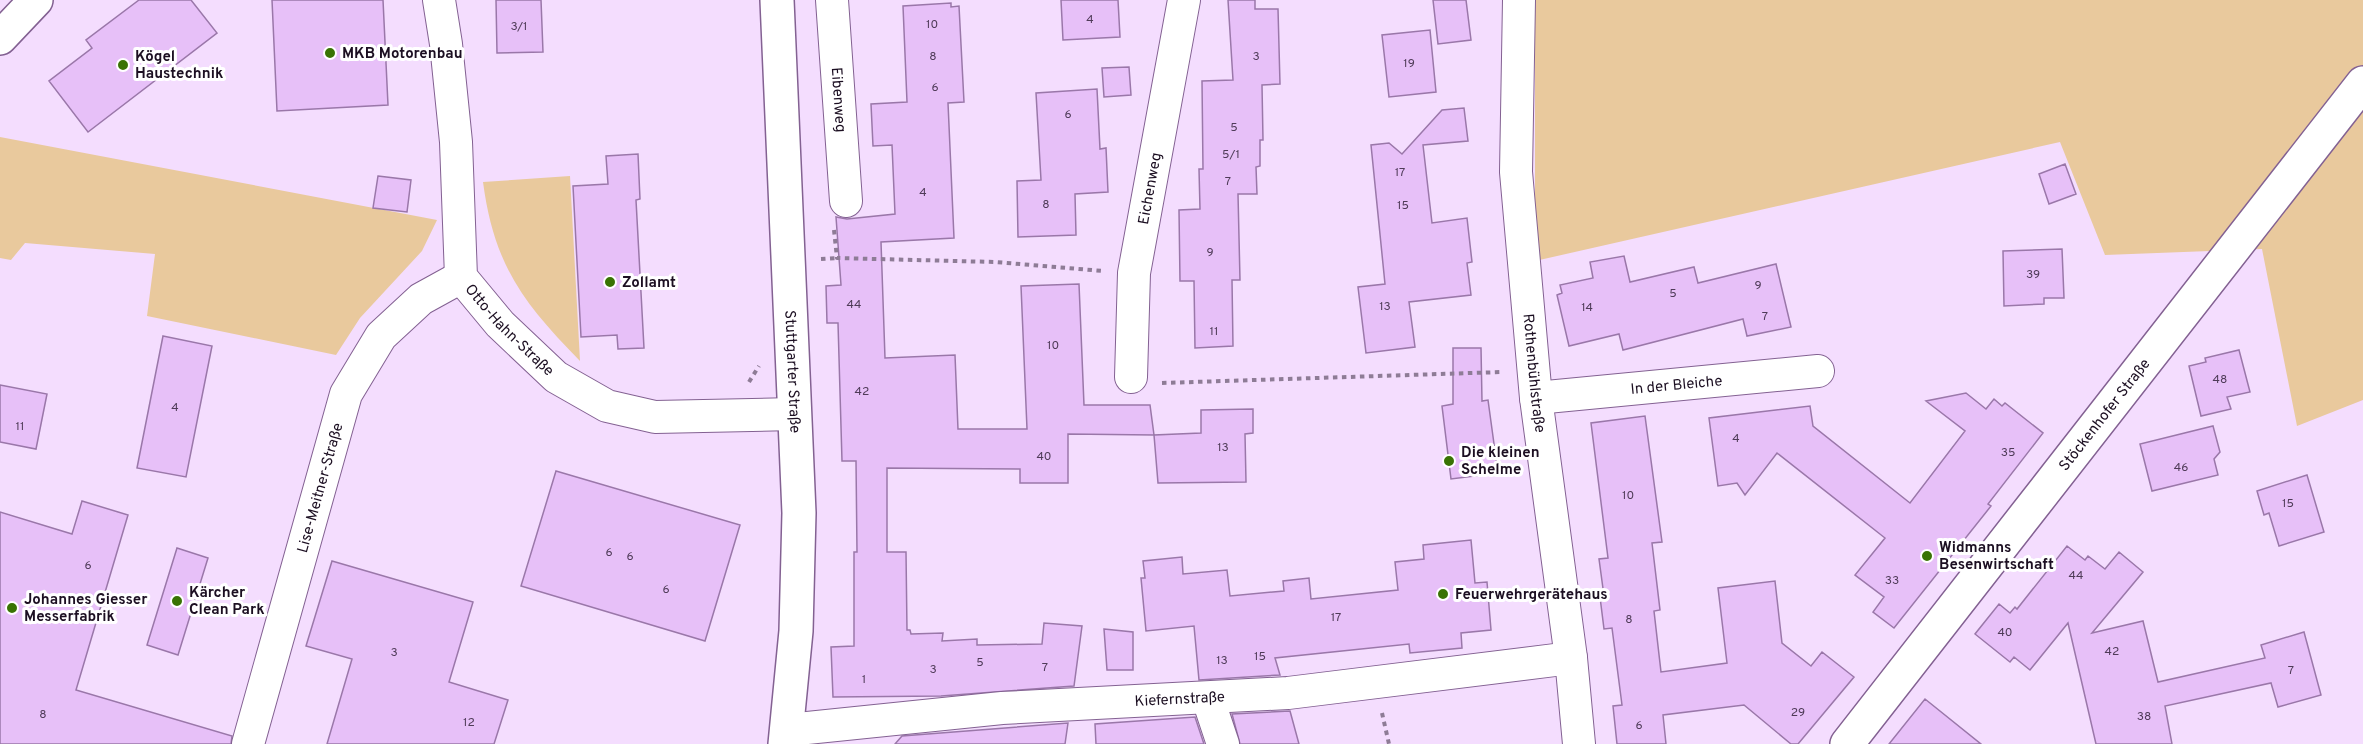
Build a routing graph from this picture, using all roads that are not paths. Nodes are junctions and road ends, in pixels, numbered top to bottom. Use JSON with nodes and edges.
{"nodes":[{"id":1,"x":36,"y":0,"type":"edge"},
{"id":2,"x":439,"y":0,"type":"edge"},
{"id":3,"x":777,"y":0,"type":"edge"},
{"id":4,"x":832,"y":0,"type":"edge"},
{"id":5,"x":1184,"y":0,"type":"edge"},
{"id":6,"x":1519,"y":0,"type":"edge"},
{"id":7,"x":0,"y":38,"type":"edge"},
{"id":8,"x":2363,"y":83,"type":"edge"},
{"id":9,"x":846,"y":201,"type":"road end"},
{"id":10,"x":461,"y":278,"type":"junction"},
{"id":11,"x":1818,"y":371,"type":"dead end"},
{"id":12,"x":1131,"y":377,"type":"road end"},
{"id":13,"x":1534,"y":384,"type":"junction"},
{"id":14,"x":795,"y":414,"type":"junction"},
{"id":15,"x":1571,"y":658,"type":"junction"},
{"id":16,"x":1208,"y":699,"type":"junction"},
{"id":17,"x":787,"y":737,"type":"edge"},
{"id":18,"x":248,"y":744,"type":"edge"},
{"id":19,"x":1223,"y":744,"type":"edge"},
{"id":20,"x":1579,"y":744,"type":"edge"},
{"id":21,"x":1847,"y":744,"type":"edge"}],
"edges":[{"from":1,"to":7,"type":"main road"},
{"from":2,"to":10,"type":"street","name":"Otto-Hahn-Straße"},
{"from":3,"to":14,"type":"main road","name":"Stuttgarter Straße"},
{"from":4,"to":9,"type":"street","name":"Eibenweg"},
{"from":5,"to":12,"type":"street","name":"Eichenweg"},
{"from":6,"to":13,"type":"street","name":"Rothenbühlstraße"},
{"from":8,"to":21,"type":"main road","name":"Stöckenhofer Straße"},
{"from":10,"to":14,"type":"street","name":"Otto-Hahn-Straße"},
{"from":10,"to":18,"type":"street","name":"Lise-Meitner-Straße"},
{"from":11,"to":13,"type":"street","name":"In der Bleiche"},
{"from":13,"to":15,"type":"street","name":"Rothenbühlstraße"},
{"from":14,"to":17,"type":"main road","name":"Stuttgarter Straße"},
{"from":15,"to":16,"type":"street","name":"Kiefernstraße"},
{"from":15,"to":20,"type":"street","name":"Rothenbühlstraße"},
{"from":16,"to":17,"type":"street","name":"Kiefernstraße"},
{"from":16,"to":19,"type":"street"}]}
